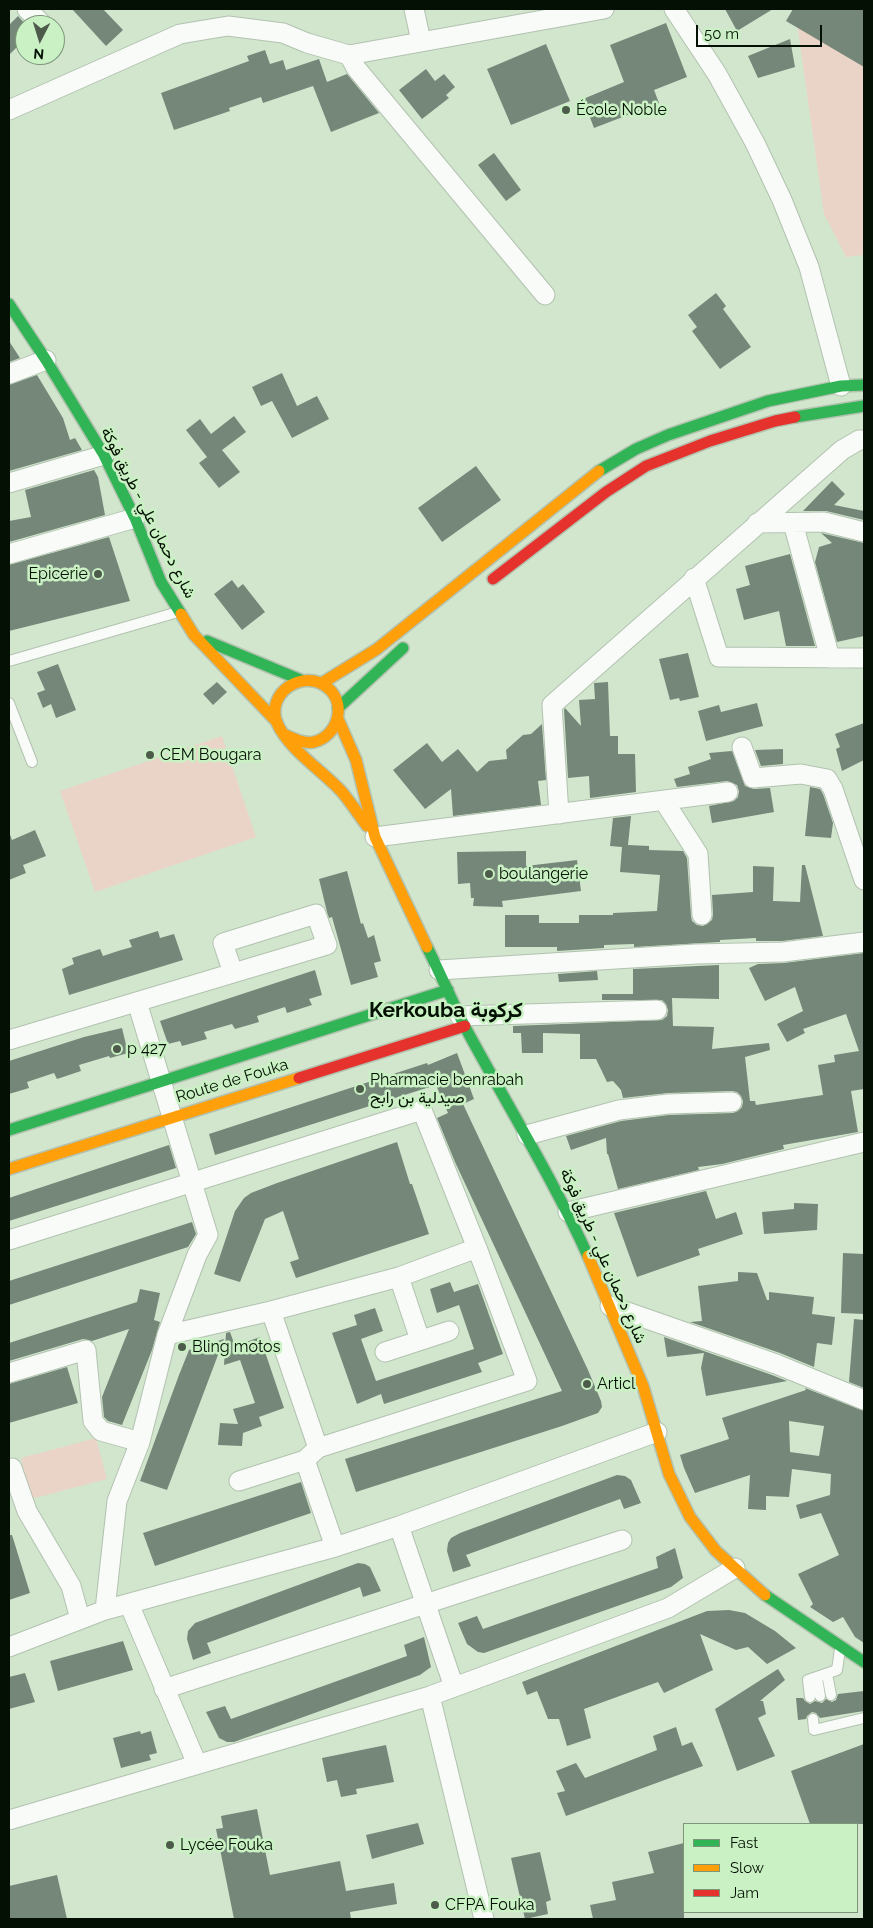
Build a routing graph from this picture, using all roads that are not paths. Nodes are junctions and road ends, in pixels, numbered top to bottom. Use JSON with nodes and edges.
{"nodes":[{"id":1,"x":414,"y":9,"type":"edge"},
{"id":2,"x":604,"y":9,"type":"edge"},
{"id":3,"x":674,"y":9,"type":"edge"},
{"id":4,"x":421,"y":41,"type":"junction"},
{"id":5,"x":350,"y":55,"type":"junction"},
{"id":6,"x":9,"y":110,"type":"edge"},
{"id":7,"x":545,"y":295,"type":"dead end"},
{"id":8,"x":9,"y":304,"type":"edge"},
{"id":9,"x":46,"y":360,"type":"junction"},
{"id":10,"x":9,"y":374,"type":"edge"},
{"id":11,"x":864,"y":384,"type":"edge"},
{"id":12,"x":841,"y":386,"type":"junction"},
{"id":13,"x":864,"y":406,"type":"edge"},
{"id":14,"x":864,"y":440,"type":"edge"},
{"id":15,"x":104,"y":455,"type":"junction"},
{"id":16,"x":9,"y":483,"type":"edge"},
{"id":17,"x":135,"y":518,"type":"junction"},
{"id":18,"x":757,"y":523,"type":"junction"},
{"id":19,"x":793,"y":523,"type":"junction"},
{"id":20,"x":864,"y":532,"type":"edge"},
{"id":21,"x":9,"y":554,"type":"edge"},
{"id":22,"x":694,"y":578,"type":"junction"},
{"id":23,"x":484,"y":586,"type":"dead end"},
{"id":24,"x":179,"y":611,"type":"junction"},
{"id":25,"x":194,"y":635,"type":"junction"},
{"id":26,"x":415,"y":639,"type":"dead end"},
{"id":27,"x":830,"y":658,"type":"junction"},
{"id":28,"x":864,"y":658,"type":"edge"},
{"id":29,"x":9,"y":661,"type":"edge"},
{"id":30,"x":301,"y":680,"type":"junction"},
{"id":31,"x":322,"y":683,"type":"junction"},
{"id":32,"x":9,"y":703,"type":"edge"},
{"id":33,"x":338,"y":714,"type":"junction"},
{"id":34,"x":277,"y":722,"type":"junction"},
{"id":35,"x":285,"y":735,"type":"junction"},
{"id":36,"x":742,"y":747,"type":"dead end"},
{"id":37,"x":32,"y":762,"type":"dead end"},
{"id":38,"x":728,"y":792,"type":"dead end"},
{"id":39,"x":664,"y":801,"type":"junction"},
{"id":40,"x":559,"y":814,"type":"junction"},
{"id":41,"x":375,"y":837,"type":"junction"},
{"id":42,"x":864,"y":880,"type":"edge"},
{"id":43,"x":702,"y":915,"type":"dead end"},
{"id":44,"x":864,"y":942,"type":"edge"},
{"id":45,"x":439,"y":970,"type":"junction"},
{"id":46,"x":233,"y":974,"type":"junction"},
{"id":47,"x":448,"y":990,"type":"junction"},
{"id":48,"x":137,"y":1002,"type":"junction"},
{"id":49,"x":657,"y":1010,"type":"dead end"},
{"id":50,"x":462,"y":1021,"type":"junction"},
{"id":51,"x":9,"y":1040,"type":"edge"},
{"id":52,"x":161,"y":1082,"type":"junction"},
{"id":53,"x":732,"y":1102,"type":"dead end"},
{"id":54,"x":172,"y":1117,"type":"junction"},
{"id":55,"x":9,"y":1130,"type":"edge"},
{"id":56,"x":528,"y":1135,"type":"junction"},
{"id":57,"x":864,"y":1142,"type":"edge"},
{"id":58,"x":9,"y":1169,"type":"edge"},
{"id":59,"x":191,"y":1184,"type":"junction"},
{"id":60,"x":568,"y":1212,"type":"junction"},
{"id":61,"x":9,"y":1240,"type":"edge"},
{"id":62,"x":477,"y":1248,"type":"junction"},
{"id":63,"x":399,"y":1277,"type":"junction"},
{"id":64,"x":610,"y":1306,"type":"junction"},
{"id":65,"x":271,"y":1311,"type":"junction"},
{"id":66,"x":448,"y":1331,"type":"dead end"},
{"id":67,"x":167,"y":1335,"type":"junction"},
{"id":68,"x":420,"y":1340,"type":"junction"},
{"id":69,"x":385,"y":1352,"type":"dead end"},
{"id":70,"x":9,"y":1373,"type":"edge"},
{"id":71,"x":864,"y":1400,"type":"edge"},
{"id":72,"x":657,"y":1432,"type":"junction"},
{"id":73,"x":140,"y":1442,"type":"junction"},
{"id":74,"x":311,"y":1454,"type":"junction"},
{"id":75,"x":9,"y":1469,"type":"edge"},
{"id":76,"x":239,"y":1481,"type":"dead end"},
{"id":77,"x":399,"y":1526,"type":"junction"},
{"id":78,"x":622,"y":1540,"type":"dead end"},
{"id":79,"x":335,"y":1547,"type":"junction"},
{"id":80,"x":735,"y":1568,"type":"junction"},
{"id":81,"x":129,"y":1604,"type":"junction"},
{"id":82,"x":426,"y":1604,"type":"junction"},
{"id":83,"x":105,"y":1610,"type":"junction"},
{"id":84,"x":80,"y":1619,"type":"junction"},
{"id":85,"x":10,"y":1643,"type":"edge"},
{"id":86,"x":841,"y":1646,"type":"junction"},
{"id":87,"x":864,"y":1662,"type":"edge"},
{"id":88,"x":827,"y":1674,"type":"junction"},
{"id":89,"x":454,"y":1687,"type":"junction"},
{"id":90,"x":164,"y":1689,"type":"junction"},
{"id":91,"x":430,"y":1696,"type":"junction"},
{"id":92,"x":864,"y":1718,"type":"edge"},
{"id":93,"x":813,"y":1719,"type":"dead end"},
{"id":94,"x":197,"y":1764,"type":"junction"},
{"id":95,"x":9,"y":1820,"type":"edge"},
{"id":96,"x":484,"y":1919,"type":"edge"}],
"edges":[{"from":1,"to":4,"type":"street"},
{"from":2,"to":4,"type":"street"},
{"from":3,"to":12,"type":"street"},
{"from":4,"to":5,"type":"street"},
{"from":5,"to":6,"type":"street"},
{"from":5,"to":7,"type":"street"},
{"from":8,"to":9,"type":"main road","name":"شارع دحمان علي - طريق فوكة"},
{"from":9,"to":10,"type":"street"},
{"from":9,"to":15,"type":"main road","name":"شارع دحمان علي - طريق فوكة"},
{"from":11,"to":12,"type":"main road"},
{"from":12,"to":31,"type":"main road"},
{"from":13,"to":23,"type":"main road"},
{"from":14,"to":18,"type":"street"},
{"from":15,"to":16,"type":"street"},
{"from":15,"to":17,"type":"main road","name":"شارع دحمان علي - طريق فوكة"},
{"from":17,"to":21,"type":"street"},
{"from":17,"to":24,"type":"main road","name":"شارع دحمان علي - طريق فوكة"},
{"from":18,"to":19,"type":"street"},
{"from":18,"to":22,"type":"street"},
{"from":19,"to":20,"type":"street"},
{"from":19,"to":27,"type":"street"},
{"from":22,"to":27,"type":"street"},
{"from":22,"to":40,"type":"street"},
{"from":24,"to":25,"type":"main road","name":"شارع دحمان علي - طريق فوكة"},
{"from":24,"to":29,"type":"lane"},
{"from":25,"to":30,"type":"main road"},
{"from":25,"to":34,"type":"main road","name":"شارع دحمان علي - طريق فوكة"},
{"from":26,"to":33,"type":"main road"},
{"from":27,"to":28,"type":"street"},
{"from":30,"to":31,"type":"main road"},
{"from":30,"to":34,"type":"main road"},
{"from":31,"to":33,"type":"main road"},
{"from":32,"to":37,"type":"lane"},
{"from":33,"to":35,"type":"main road"},
{"from":33,"to":41,"type":"main road","name":"شارع دحمان علي - طريق فوكة"},
{"from":34,"to":35,"type":"main road"},
{"from":35,"to":41,"type":"main road","name":"شارع دحمان علي - طريق فوكة"},
{"from":36,"to":42,"type":"street"},
{"from":38,"to":39,"type":"street"},
{"from":39,"to":40,"type":"street"},
{"from":39,"to":43,"type":"street"},
{"from":40,"to":41,"type":"street"},
{"from":41,"to":45,"type":"main road","name":"شارع دحمان علي - طريق فوكة"},
{"from":44,"to":45,"type":"street"},
{"from":45,"to":47,"type":"main road","name":"شارع دحمان علي - طريق فوكة"},
{"from":46,"to":46,"type":"street"},
{"from":46,"to":48,"type":"street"},
{"from":47,"to":50,"type":"main road","name":"شارع دحمان علي - طريق فوكة"},
{"from":47,"to":52,"type":"main road","name":"Route de Fouka"},
{"from":48,"to":51,"type":"street"},
{"from":48,"to":52,"type":"street"},
{"from":49,"to":50,"type":"street"},
{"from":50,"to":54,"type":"main road","name":"Route de Fouka"},
{"from":50,"to":56,"type":"main road","name":"شارع دحمان علي - طريق فوكة"},
{"from":52,"to":54,"type":"street"},
{"from":52,"to":55,"type":"main road","name":"Route de Fouka"},
{"from":53,"to":56,"type":"street"},
{"from":54,"to":58,"type":"main road","name":"Route de Fouka"},
{"from":54,"to":59,"type":"street"},
{"from":56,"to":60,"type":"main road","name":"شارع دحمان علي - طريق فوكة"},
{"from":57,"to":60,"type":"street"},
{"from":59,"to":61,"type":"street"},
{"from":59,"to":62,"type":"street"},
{"from":59,"to":67,"type":"street"},
{"from":60,"to":64,"type":"main road","name":"شارع دحمان علي - طريق فوكة"},
{"from":62,"to":63,"type":"street"},
{"from":62,"to":74,"type":"street"},
{"from":63,"to":65,"type":"street"},
{"from":63,"to":68,"type":"street"},
{"from":64,"to":71,"type":"street"},
{"from":64,"to":72,"type":"main road","name":"شارع دحمان علي - طريق فوكة"},
{"from":65,"to":67,"type":"street"},
{"from":65,"to":74,"type":"street"},
{"from":66,"to":68,"type":"street"},
{"from":67,"to":73,"type":"street"},
{"from":68,"to":69,"type":"street"},
{"from":70,"to":73,"type":"street"},
{"from":72,"to":77,"type":"street"},
{"from":72,"to":80,"type":"main road","name":"شارع دحمان علي - طريق فوكة"},
{"from":73,"to":83,"type":"street"},
{"from":74,"to":76,"type":"street"},
{"from":74,"to":79,"type":"street"},
{"from":75,"to":84,"type":"street"},
{"from":77,"to":79,"type":"street"},
{"from":77,"to":82,"type":"street"},
{"from":78,"to":82,"type":"street"},
{"from":79,"to":81,"type":"street"},
{"from":80,"to":86,"type":"main road","name":"شارع دحمان علي - طريق فوكة"},
{"from":80,"to":89,"type":"street"},
{"from":81,"to":83,"type":"street"},
{"from":81,"to":90,"type":"street"},
{"from":82,"to":89,"type":"street"},
{"from":82,"to":90,"type":"street"},
{"from":83,"to":84,"type":"street"},
{"from":84,"to":85,"type":"street"},
{"from":86,"to":87,"type":"main road","name":"شارع دحمان علي - طريق فوكة"},
{"from":86,"to":88,"type":"lane"},
{"from":88,"to":88,"type":"lane"},
{"from":89,"to":91,"type":"street"},
{"from":90,"to":94,"type":"street"},
{"from":91,"to":94,"type":"street"},
{"from":91,"to":96,"type":"street"},
{"from":92,"to":93,"type":"lane"},
{"from":94,"to":95,"type":"street"}]}
